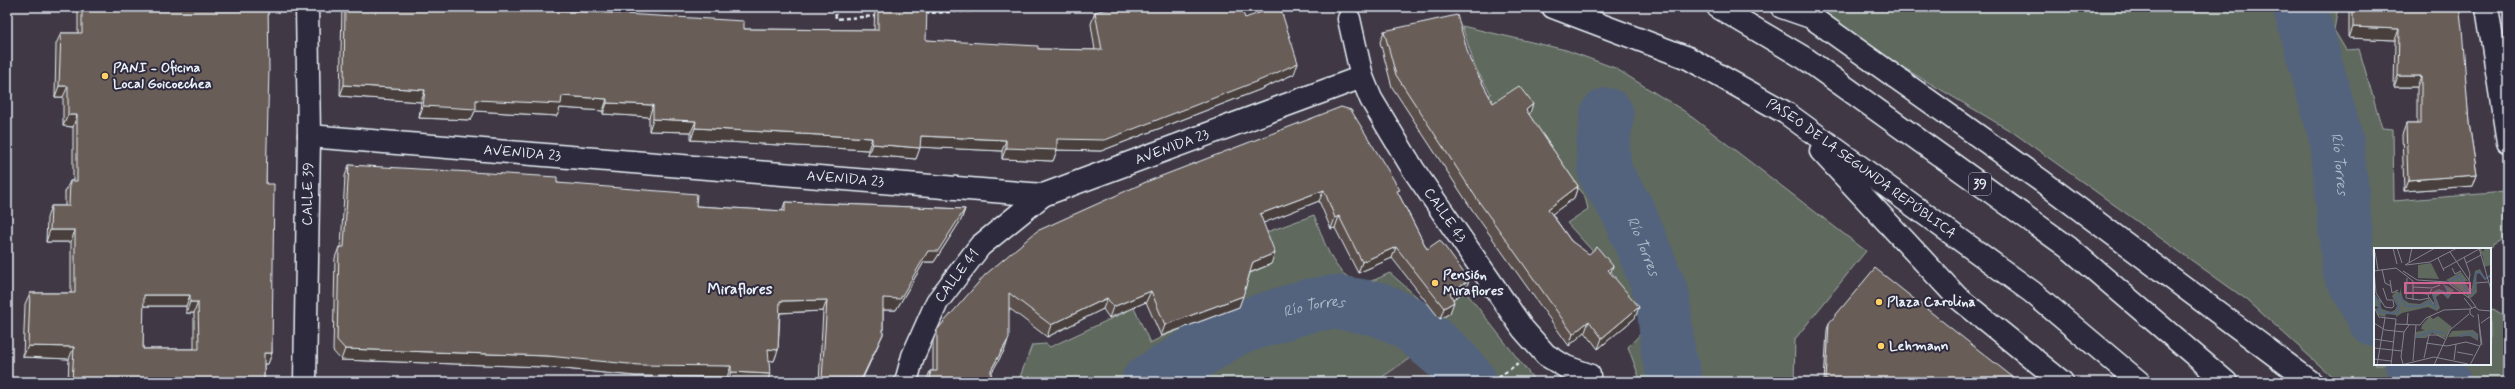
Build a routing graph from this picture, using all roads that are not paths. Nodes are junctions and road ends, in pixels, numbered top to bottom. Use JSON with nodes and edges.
{"nodes":[{"id":1,"x":307,"y":7,"type":"edge"},
{"id":2,"x":1553,"y":7,"type":"edge"},
{"id":3,"x":1718,"y":7,"type":"edge"},
{"id":4,"x":1782,"y":7,"type":"edge"},
{"id":5,"x":2487,"y":7,"type":"edge"},
{"id":6,"x":1349,"y":19,"type":"dead end"},
{"id":7,"x":1362,"y":77,"type":"junction"},
{"id":8,"x":1786,"y":113,"type":"junction"},
{"id":9,"x":309,"y":136,"type":"junction"},
{"id":10,"x":2508,"y":142,"type":"edge"},
{"id":11,"x":1043,"y":195,"type":"junction"},
{"id":12,"x":1589,"y":375,"type":"dead end"},
{"id":13,"x":306,"y":382,"type":"edge"},
{"id":14,"x":906,"y":382,"type":"edge"},
{"id":15,"x":2062,"y":382,"type":"edge"},
{"id":16,"x":2139,"y":382,"type":"edge"},
{"id":17,"x":2226,"y":382,"type":"edge"},
{"id":18,"x":2311,"y":382,"type":"edge"}],
"edges":[{"from":1,"to":9,"type":"main road","name":"CALLE 39"},
{"from":2,"to":8,"type":"main road","name":"PASEO DE LA SEGUNDA REPÚBLICA"},
{"from":3,"to":17,"type":"main road","number":"39"},
{"from":4,"to":18,"type":"main road"},
{"from":5,"to":10,"type":"main road"},
{"from":6,"to":7,"type":"main road","name":"CALLE 43"},
{"from":7,"to":11,"type":"main road","name":"AVENIDA 23"},
{"from":7,"to":12,"type":"main road","name":"CALLE 43"},
{"from":8,"to":15,"type":"main road"},
{"from":8,"to":16,"type":"main road","name":"PASEO DE LA SEGUNDA REPÚBLICA"},
{"from":9,"to":11,"type":"main road","name":"AVENIDA 23"},
{"from":9,"to":13,"type":"main road","name":"CALLE 39"},
{"from":11,"to":14,"type":"main road","name":"CALLE 41"}]}
